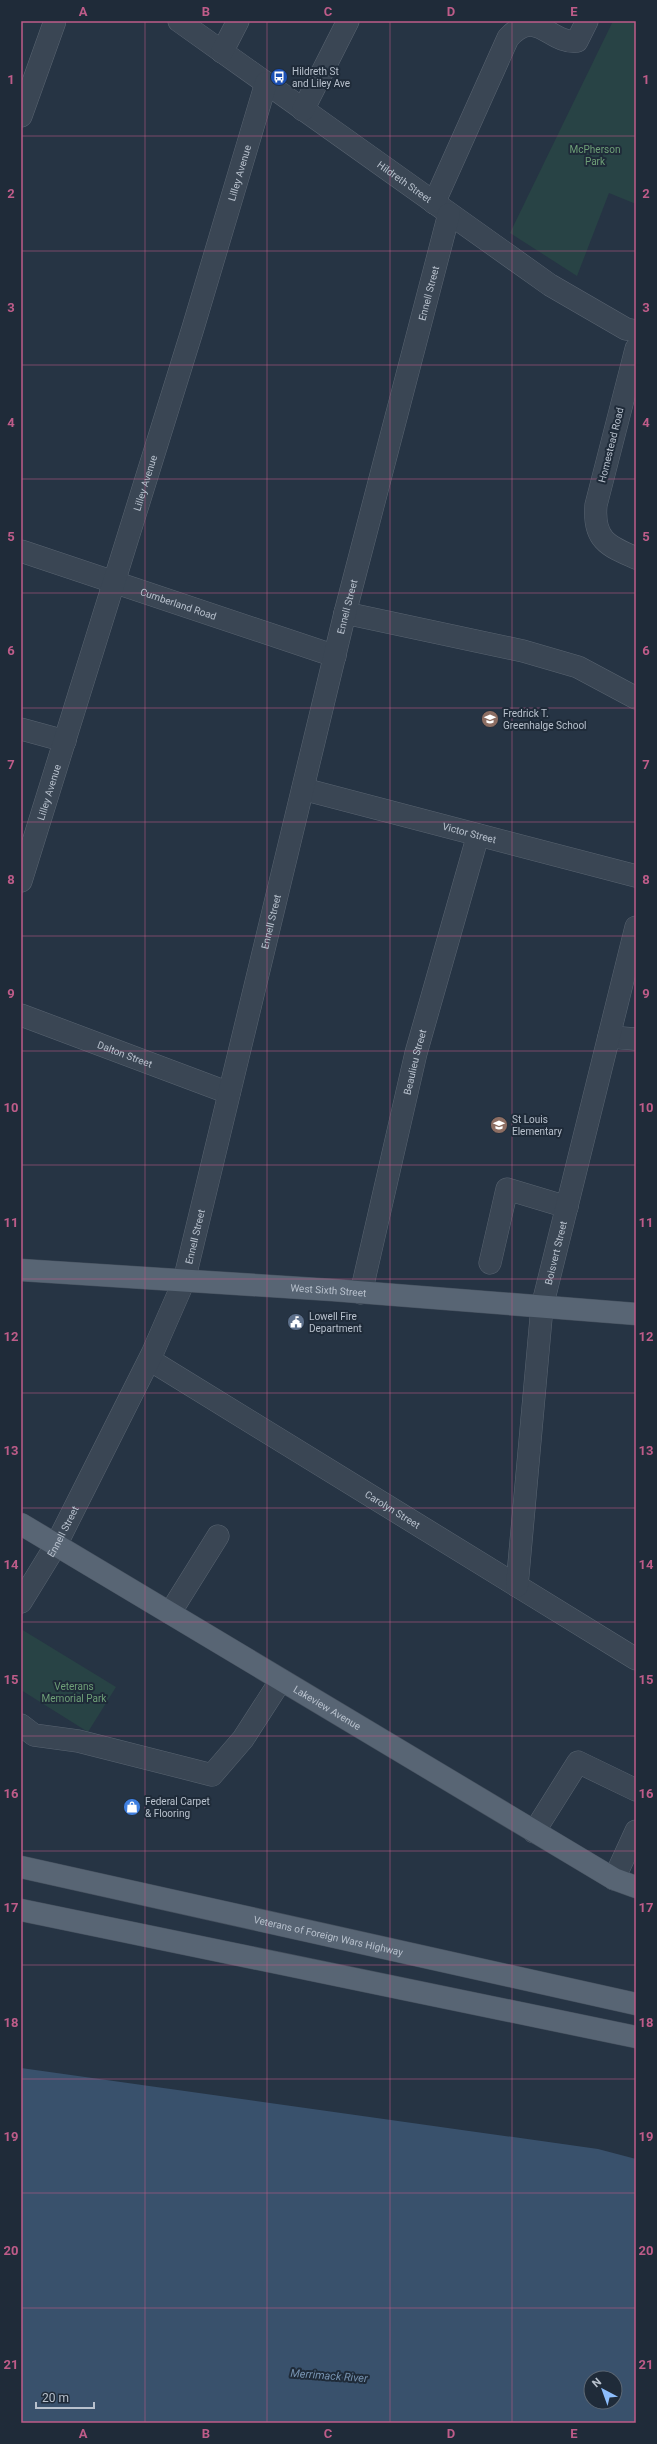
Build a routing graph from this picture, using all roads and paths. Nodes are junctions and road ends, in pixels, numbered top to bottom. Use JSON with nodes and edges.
{"nodes":[{"id":1,"x":55,"y":21,"type":"edge"},
{"id":2,"x":179,"y":21,"type":"edge"},
{"id":3,"x":238,"y":21,"type":"edge"},
{"id":4,"x":348,"y":21,"type":"edge"},
{"id":5,"x":587,"y":21,"type":"edge"},
{"id":6,"x":222,"y":52,"type":"junction"},
{"id":7,"x":266,"y":83,"type":"junction"},
{"id":8,"x":303,"y":110,"type":"junction"},
{"id":9,"x":21,"y":116,"type":"edge"},
{"id":10,"x":441,"y":208,"type":"junction"},
{"id":11,"x":636,"y":331,"type":"edge"},
{"id":12,"x":636,"y":349,"type":"edge"},
{"id":13,"x":21,"y":551,"type":"edge"},
{"id":14,"x":636,"y":558,"type":"edge"},
{"id":15,"x":114,"y":584,"type":"junction"},
{"id":16,"x":345,"y":613,"type":"junction"},
{"id":17,"x":335,"y":656,"type":"junction"},
{"id":18,"x":636,"y":698,"type":"edge"},
{"id":19,"x":21,"y":728,"type":"edge"},
{"id":20,"x":65,"y":741,"type":"junction"},
{"id":21,"x":303,"y":789,"type":"junction"},
{"id":22,"x":478,"y":835,"type":"junction"},
{"id":23,"x":636,"y":876,"type":"edge"},
{"id":24,"x":21,"y":881,"type":"edge"},
{"id":25,"x":636,"y":927,"type":"edge"},
{"id":26,"x":21,"y":1015,"type":"edge"},
{"id":27,"x":609,"y":1037,"type":"junction"},
{"id":28,"x":636,"y":1038,"type":"edge"},
{"id":29,"x":229,"y":1093,"type":"junction"},
{"id":30,"x":567,"y":1207,"type":"junction"},
{"id":31,"x":490,"y":1263,"type":"dead end"},
{"id":32,"x":21,"y":1270,"type":"edge"},
{"id":33,"x":184,"y":1281,"type":"junction"},
{"id":34,"x":361,"y":1292,"type":"junction"},
{"id":35,"x":542,"y":1307,"type":"junction"},
{"id":36,"x":636,"y":1314,"type":"edge"},
{"id":37,"x":150,"y":1360,"type":"junction"},
{"id":38,"x":21,"y":1524,"type":"edge"},
{"id":39,"x":218,"y":1536,"type":"dead end"},
{"id":40,"x":56,"y":1546,"type":"junction"},
{"id":41,"x":28,"y":1575,"type":"edge"},
{"id":42,"x":517,"y":1586,"type":"junction"},
{"id":43,"x":21,"y":1602,"type":"edge"},
{"id":44,"x":170,"y":1614,"type":"junction"},
{"id":45,"x":636,"y":1659,"type":"edge"},
{"id":46,"x":281,"y":1680,"type":"junction"},
{"id":47,"x":21,"y":1725,"type":"edge"},
{"id":48,"x":636,"y":1790,"type":"edge"},
{"id":49,"x":636,"y":1830,"type":"edge"},
{"id":50,"x":534,"y":1832,"type":"junction"},
{"id":51,"x":21,"y":1867,"type":"edge"},
{"id":52,"x":614,"y":1879,"type":"junction"},
{"id":53,"x":636,"y":1887,"type":"edge"},
{"id":54,"x":21,"y":1910,"type":"edge"},
{"id":55,"x":636,"y":2004,"type":"edge"},
{"id":56,"x":636,"y":2037,"type":"edge"}],
"edges":[{"from":1,"to":9,"type":"street"},
{"from":2,"to":6,"type":"street","name":"Hildreth Street"},
{"from":3,"to":6,"type":"street"},
{"from":4,"to":8,"type":"street"},
{"from":5,"to":10,"type":"street","name":"Ennell Street"},
{"from":6,"to":7,"type":"street","name":"Hildreth Street"},
{"from":7,"to":8,"type":"street","name":"Hildreth Street"},
{"from":7,"to":15,"type":"street","name":"Lilley Avenue"},
{"from":8,"to":10,"type":"street","name":"Hildreth Street"},
{"from":10,"to":11,"type":"street","name":"Hildreth Street"},
{"from":10,"to":16,"type":"street","name":"Ennell Street"},
{"from":12,"to":14,"type":"street","name":"Homestead Road"},
{"from":13,"to":15,"type":"street","name":"Cumberland Road"},
{"from":15,"to":17,"type":"street","name":"Cumberland Road"},
{"from":15,"to":20,"type":"street","name":"Lilley Avenue"},
{"from":16,"to":17,"type":"street","name":"Ennell Street"},
{"from":16,"to":18,"type":"street"},
{"from":17,"to":21,"type":"street","name":"Ennell Street"},
{"from":19,"to":20,"type":"street"},
{"from":20,"to":24,"type":"street","name":"Lilley Avenue"},
{"from":21,"to":22,"type":"street","name":"Victor Street"},
{"from":21,"to":29,"type":"street","name":"Ennell Street"},
{"from":22,"to":23,"type":"street","name":"Victor Street"},
{"from":22,"to":34,"type":"street","name":"Beaulieu Street"},
{"from":25,"to":27,"type":"street","name":"Boisvert Street"},
{"from":26,"to":29,"type":"street","name":"Dalton Street"},
{"from":27,"to":28,"type":"street"},
{"from":27,"to":30,"type":"street","name":"Boisvert Street"},
{"from":29,"to":33,"type":"street","name":"Ennell Street"},
{"from":30,"to":31,"type":"street"},
{"from":30,"to":35,"type":"street","name":"Boisvert Street"},
{"from":32,"to":33,"type":"main road","name":"West Sixth Street"},
{"from":33,"to":34,"type":"main road","name":"West Sixth Street"},
{"from":33,"to":37,"type":"street","name":"Ennell Street"},
{"from":34,"to":35,"type":"main road","name":"West Sixth Street"},
{"from":35,"to":36,"type":"main road","name":"West Sixth Street"},
{"from":35,"to":42,"type":"street","name":"Boisvert Street"},
{"from":37,"to":40,"type":"street","name":"Ennell Street"},
{"from":37,"to":42,"type":"street","name":"Carolyn Street"},
{"from":38,"to":40,"type":"main road","name":"Lakeview Avenue"},
{"from":39,"to":44,"type":"street"},
{"from":40,"to":41,"type":"street","name":"Ennell Street"},
{"from":40,"to":44,"type":"main road","name":"Lakeview Avenue"},
{"from":41,"to":43,"type":"street","name":"Ennell Street"},
{"from":42,"to":45,"type":"street","name":"Carolyn Street"},
{"from":44,"to":46,"type":"main road","name":"Lakeview Avenue"},
{"from":46,"to":47,"type":"street"},
{"from":46,"to":50,"type":"main road","name":"Lakeview Avenue"},
{"from":48,"to":50,"type":"street"},
{"from":49,"to":52,"type":"street"},
{"from":50,"to":52,"type":"main road","name":"Lakeview Avenue"},
{"from":51,"to":55,"type":"main road","name":"Veterans of Foreign Wars Highway"},
{"from":52,"to":53,"type":"main road","name":"Lakeview Avenue"},
{"from":54,"to":56,"type":"main road"}]}
